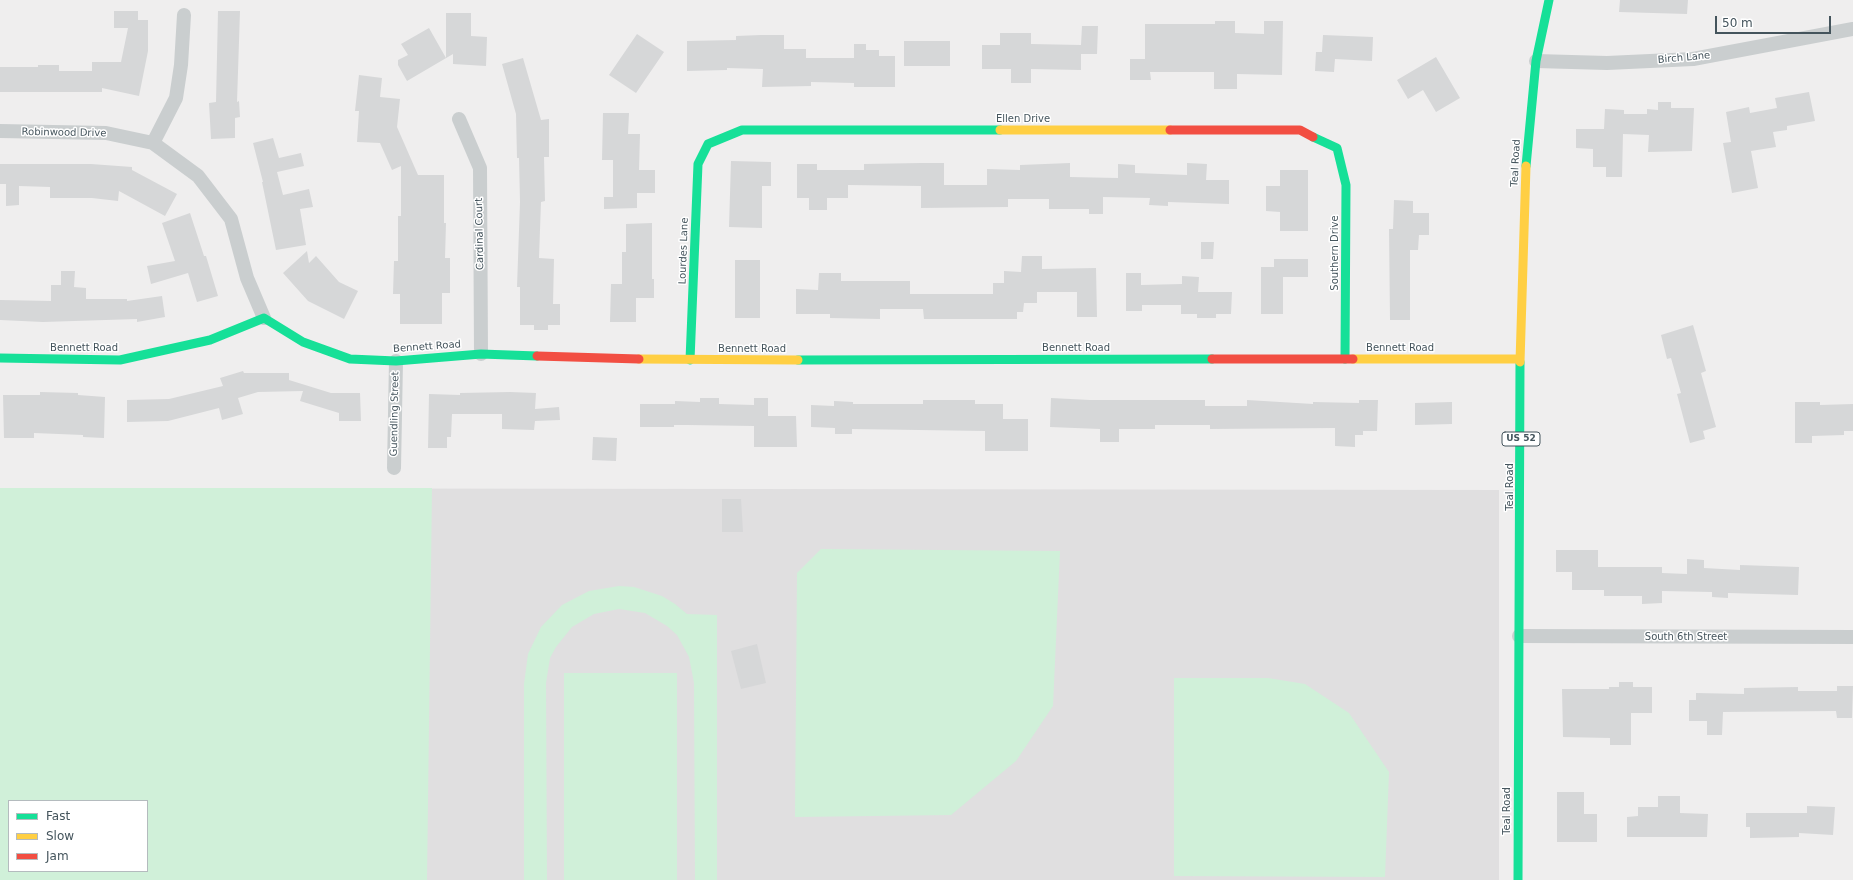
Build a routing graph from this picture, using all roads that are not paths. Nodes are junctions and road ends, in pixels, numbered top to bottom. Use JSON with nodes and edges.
{"nodes":[{"id":1,"x":1549,"y":0,"type":"edge"},
{"id":2,"x":184,"y":15,"type":"dead end"},
{"id":3,"x":1853,"y":29,"type":"edge"},
{"id":4,"x":1536,"y":61,"type":"junction"},
{"id":5,"x":459,"y":119,"type":"dead end"},
{"id":6,"x":0,"y":131,"type":"edge"},
{"id":7,"x":153,"y":143,"type":"junction"},
{"id":8,"x":708,"y":144,"type":"joint"},
{"id":9,"x":1337,"y":148,"type":"joint"},
{"id":10,"x":264,"y":318,"type":"junction"},
{"id":11,"x":481,"y":354,"type":"junction"},
{"id":12,"x":0,"y":358,"type":"edge"},
{"id":13,"x":1345,"y":359,"type":"junction"},
{"id":14,"x":1520,"y":359,"type":"junction"},
{"id":15,"x":690,"y":360,"type":"junction"},
{"id":16,"x":396,"y":361,"type":"junction"},
{"id":17,"x":394,"y":468,"type":"dead end"},
{"id":18,"x":1519,"y":636,"type":"junction"},
{"id":19,"x":1853,"y":637,"type":"edge"},
{"id":20,"x":1518,"y":880,"type":"edge"}],
"edges":[{"from":1,"to":4,"type":"street","name":"Teal Road","number":"US 52"},
{"from":2,"to":7,"type":"street"},
{"from":3,"to":4,"type":"street","name":"Birch Lane"},
{"from":4,"to":14,"type":"street","name":"Teal Road","number":"US 52"},
{"from":5,"to":11,"type":"street","name":"Cardinal Court"},
{"from":6,"to":7,"type":"street","name":"Robinwood Drive"},
{"from":7,"to":10,"type":"street","name":"Robinwood Drive"},
{"from":8,"to":9,"type":"street","name":"Ellen Drive"},
{"from":8,"to":15,"type":"street","name":"Lourdes Lane"},
{"from":9,"to":13,"type":"street","name":"Southern Drive"},
{"from":10,"to":12,"type":"street","name":"Bennett Road"},
{"from":10,"to":16,"type":"street","name":"Bennett Road"},
{"from":11,"to":15,"type":"street","name":"Bennett Road"},
{"from":11,"to":16,"type":"street","name":"Bennett Road"},
{"from":13,"to":14,"type":"street","name":"Bennett Road"},
{"from":13,"to":15,"type":"street","name":"Bennett Road"},
{"from":14,"to":18,"type":"street","name":"Teal Road","number":"US 52"},
{"from":16,"to":17,"type":"street","name":"Guendling Street"},
{"from":18,"to":19,"type":"street","name":"South 6th Street"},
{"from":18,"to":20,"type":"street","name":"Teal Road","number":"US 52"}]}
